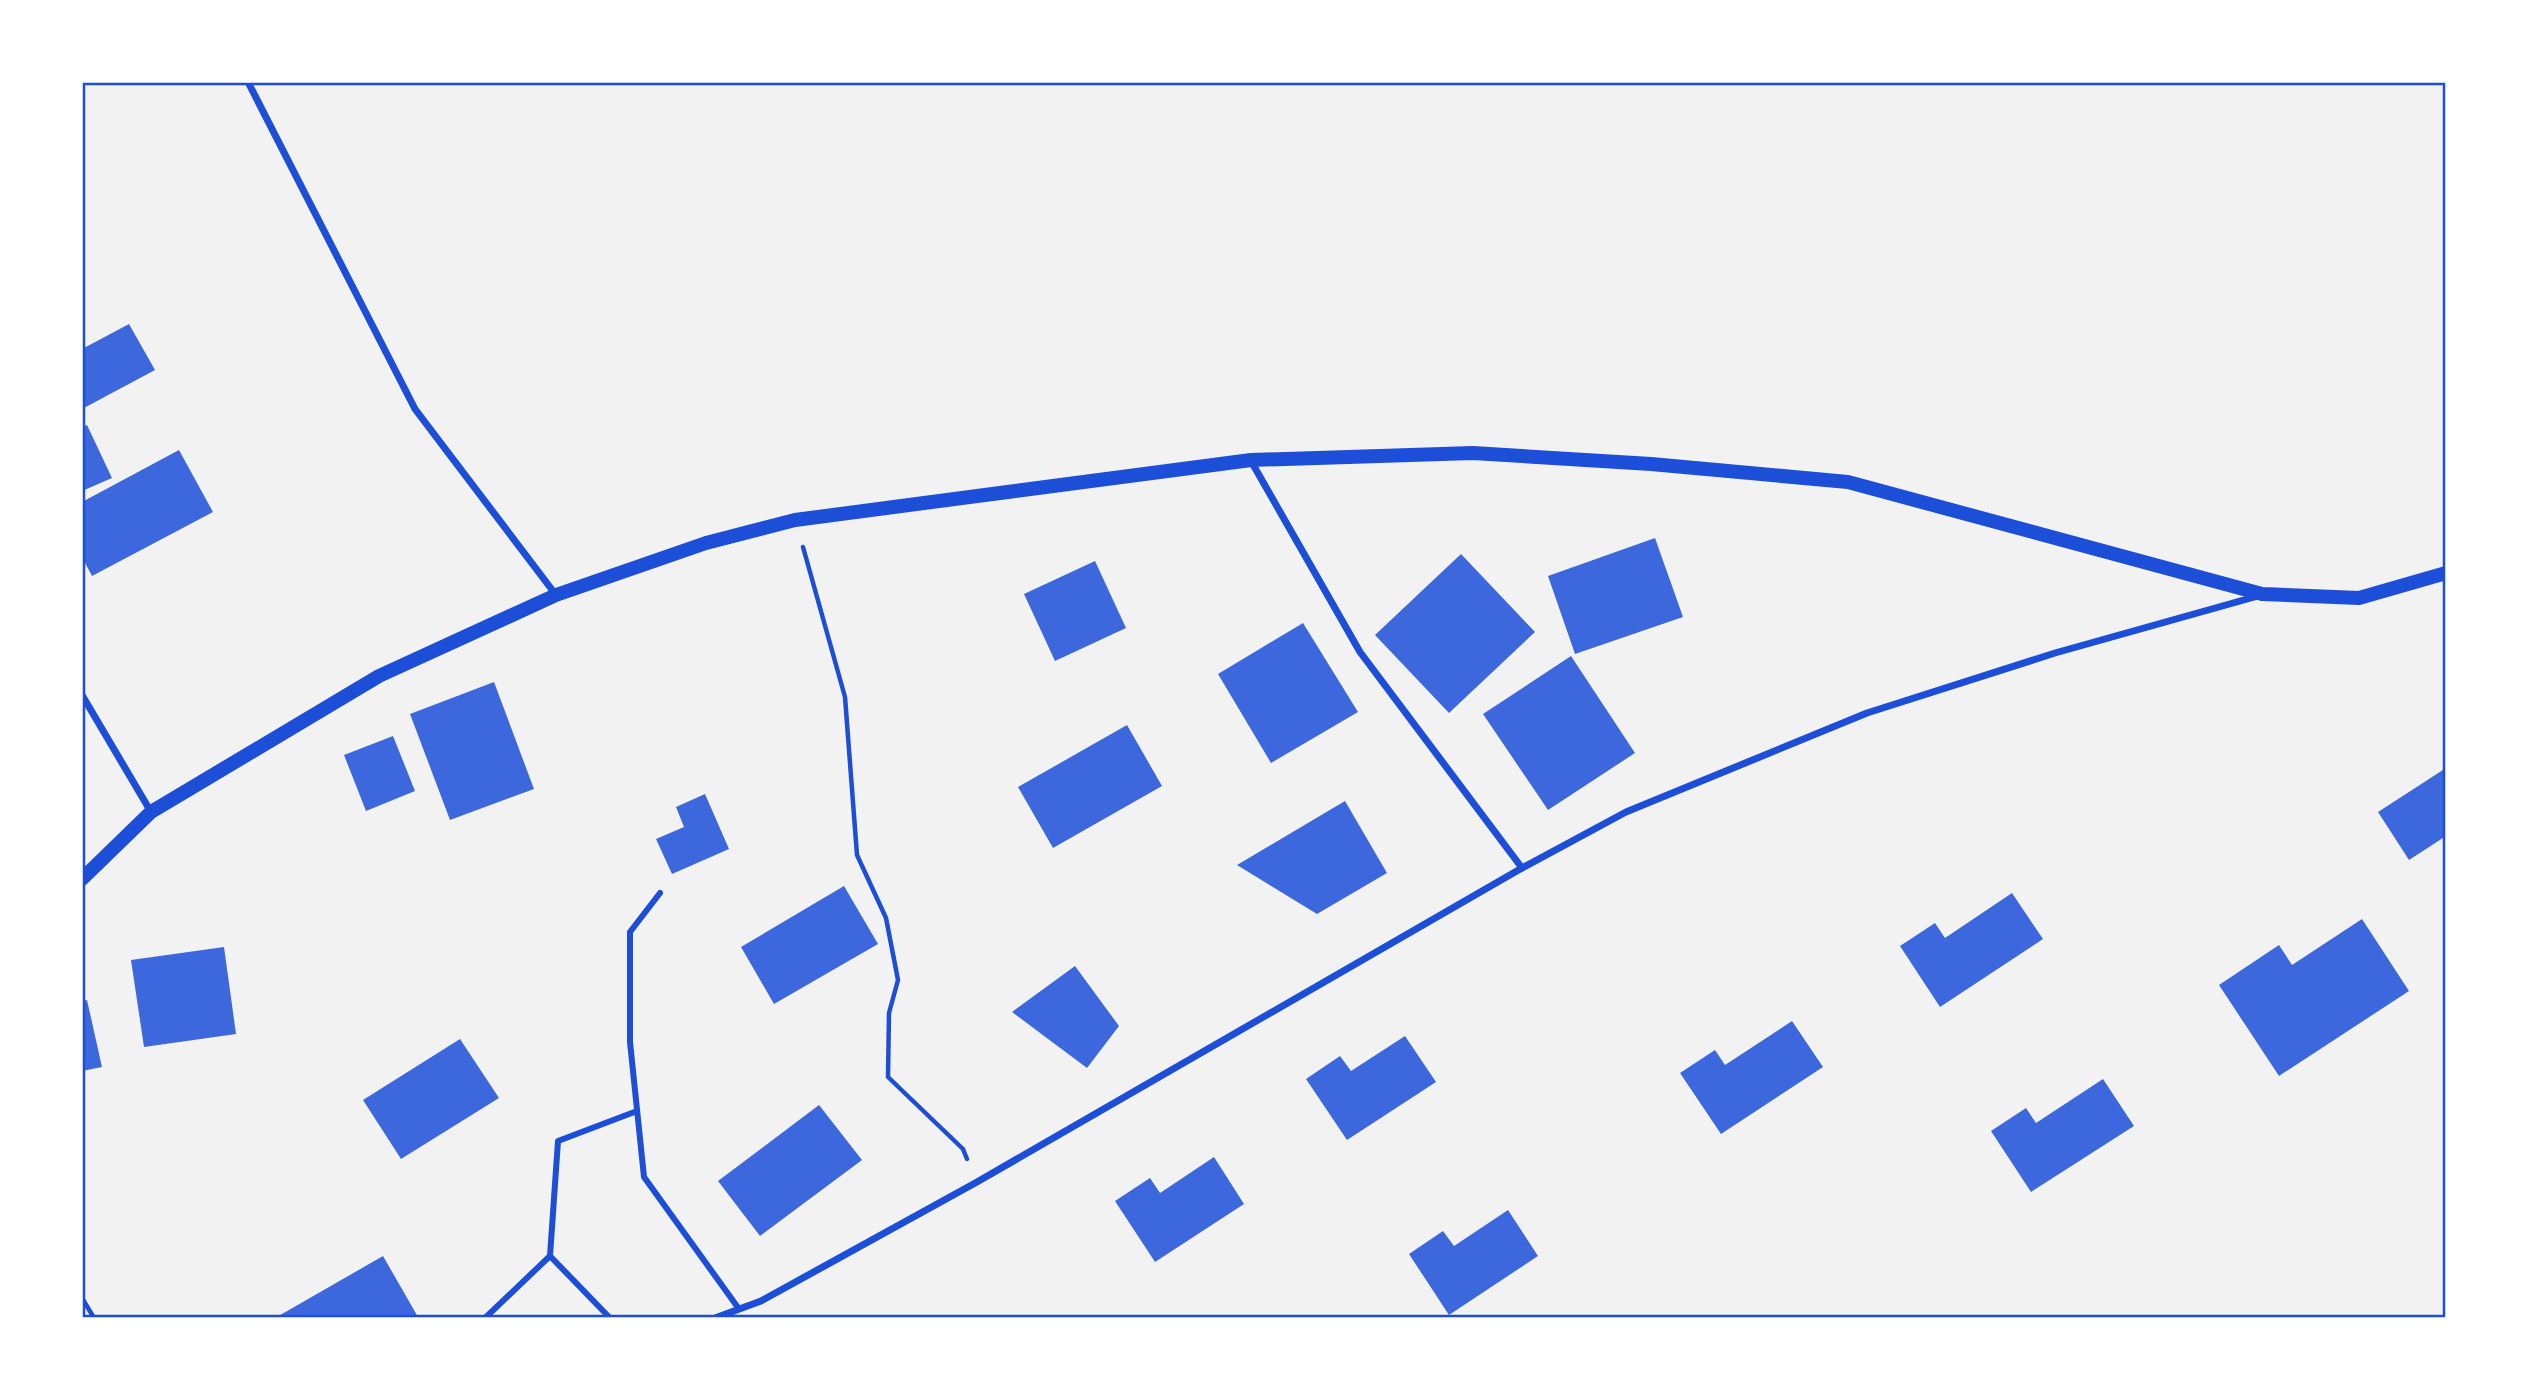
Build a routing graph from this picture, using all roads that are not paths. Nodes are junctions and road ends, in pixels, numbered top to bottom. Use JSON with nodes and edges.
{"nodes":[{"id":1,"x":248,"y":82,"type":"edge"},
{"id":2,"x":1251,"y":460,"type":"junction"},
{"id":3,"x":2446,"y":573,"type":"edge"},
{"id":4,"x":2262,"y":594,"type":"junction"},
{"id":5,"x":556,"y":595,"type":"junction"},
{"id":6,"x":82,"y":695,"type":"edge"},
{"id":7,"x":151,"y":811,"type":"junction"},
{"id":8,"x":1522,"y":868,"type":"junction"},
{"id":9,"x":82,"y":879,"type":"edge"},
{"id":10,"x":660,"y":893,"type":"dead end"},
{"id":11,"x":637,"y":1111,"type":"junction"},
{"id":12,"x":550,"y":1256,"type":"junction"},
{"id":13,"x":739,"y":1309,"type":"junction"},
{"id":14,"x":485,"y":1318,"type":"edge"},
{"id":15,"x":610,"y":1318,"type":"edge"},
{"id":16,"x":715,"y":1318,"type":"edge"}],
"edges":[{"from":1,"to":5,"type":"street"},
{"from":2,"to":4,"type":"main road"},
{"from":2,"to":5,"type":"main road"},
{"from":2,"to":8,"type":"street"},
{"from":3,"to":4,"type":"main road"},
{"from":4,"to":8,"type":"street"},
{"from":5,"to":7,"type":"main road"},
{"from":6,"to":7,"type":"street"},
{"from":7,"to":9,"type":"main road"},
{"from":8,"to":13,"type":"street"},
{"from":10,"to":11,"type":"street"},
{"from":11,"to":12,"type":"street"},
{"from":11,"to":13,"type":"street"},
{"from":12,"to":14,"type":"street"},
{"from":12,"to":15,"type":"street"},
{"from":13,"to":16,"type":"street"}]}
